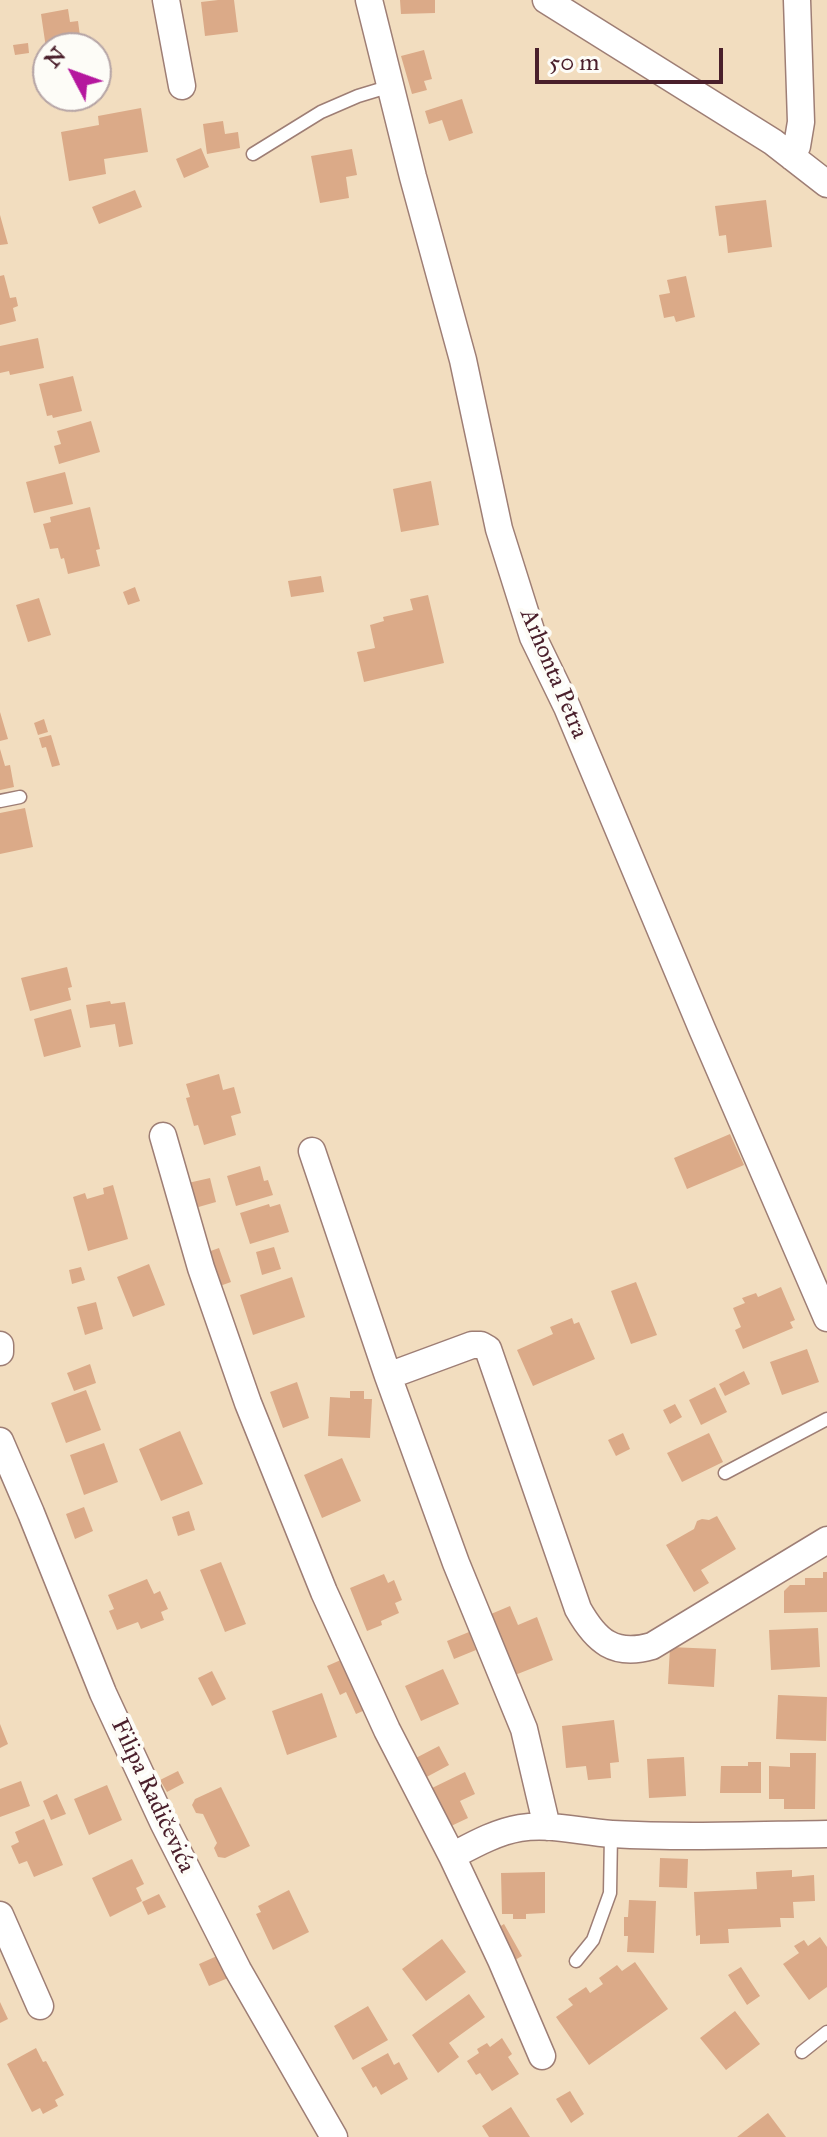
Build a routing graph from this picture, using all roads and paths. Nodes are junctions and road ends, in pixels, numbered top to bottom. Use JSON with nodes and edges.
{"nodes":[{"id":1,"x":166,"y":0,"type":"edge"},
{"id":2,"x":369,"y":0,"type":"edge"},
{"id":3,"x":546,"y":0,"type":"edge"},
{"id":4,"x":797,"y":0,"type":"edge"},
{"id":5,"x":182,"y":86,"type":"dead end"},
{"id":6,"x":391,"y":86,"type":"junction"},
{"id":7,"x":253,"y":154,"type":"dead end"},
{"id":8,"x":792,"y":157,"type":"junction"},
{"id":9,"x":827,"y":184,"type":"edge"},
{"id":10,"x":20,"y":797,"type":"dead end"},
{"id":11,"x":0,"y":801,"type":"edge"},
{"id":12,"x":163,"y":1136,"type":"dead end"},
{"id":13,"x":312,"y":1151,"type":"dead end"},
{"id":14,"x":827,"y":1318,"type":"edge"},
{"id":15,"x":0,"y":1345,"type":"edge"},
{"id":16,"x":0,"y":1352,"type":"edge"},
{"id":17,"x":388,"y":1376,"type":"junction"},
{"id":18,"x":827,"y":1419,"type":"edge"},
{"id":19,"x":0,"y":1441,"type":"edge"},
{"id":20,"x":725,"y":1473,"type":"dead end"},
{"id":21,"x":827,"y":1540,"type":"edge"},
{"id":22,"x":547,"y":1827,"type":"junction"},
{"id":23,"x":611,"y":1834,"type":"junction"},
{"id":24,"x":827,"y":1834,"type":"edge"},
{"id":25,"x":452,"y":1856,"type":"junction"},
{"id":26,"x":0,"y":1915,"type":"edge"},
{"id":27,"x":576,"y":1961,"type":"dead end"},
{"id":28,"x":40,"y":2006,"type":"dead end"},
{"id":29,"x":827,"y":2032,"type":"edge"},
{"id":30,"x":802,"y":2052,"type":"dead end"},
{"id":31,"x":542,"y":2056,"type":"dead end"},
{"id":32,"x":334,"y":2137,"type":"edge"}],
"edges":[{"from":1,"to":5,"type":"street"},
{"from":2,"to":6,"type":"street","name":"Arhonta Petra"},
{"from":3,"to":8,"type":"street"},
{"from":4,"to":8,"type":"street"},
{"from":6,"to":7,"type":"lane"},
{"from":6,"to":14,"type":"street","name":"Arhonta Petra"},
{"from":8,"to":9,"type":"street"},
{"from":10,"to":11,"type":"lane"},
{"from":12,"to":25,"type":"street"},
{"from":13,"to":17,"type":"street"},
{"from":15,"to":16,"type":"street"},
{"from":17,"to":21,"type":"street"},
{"from":17,"to":22,"type":"street"},
{"from":18,"to":20,"type":"lane"},
{"from":19,"to":32,"type":"street","name":"Filipa Radičevića"},
{"from":22,"to":23,"type":"street"},
{"from":22,"to":25,"type":"street"},
{"from":23,"to":24,"type":"street"},
{"from":23,"to":27,"type":"lane"},
{"from":25,"to":31,"type":"street"},
{"from":26,"to":28,"type":"street"},
{"from":29,"to":30,"type":"lane"}]}
